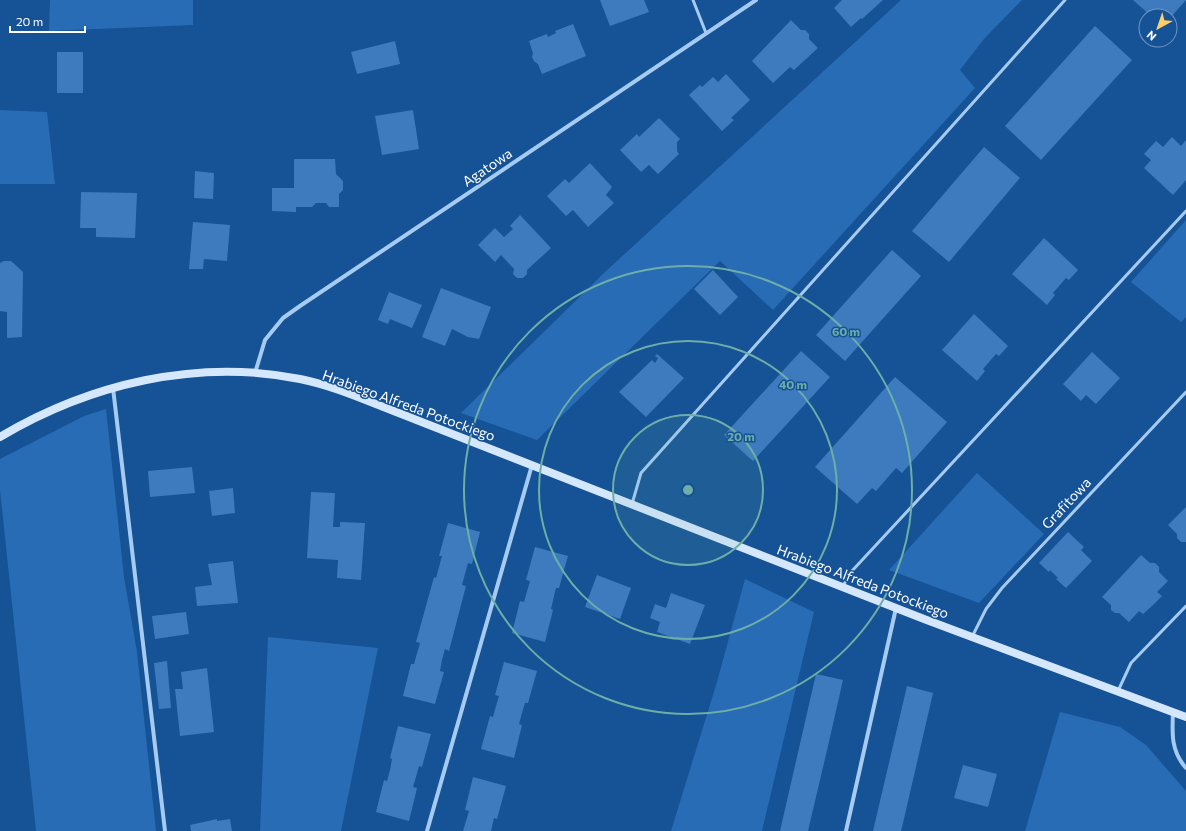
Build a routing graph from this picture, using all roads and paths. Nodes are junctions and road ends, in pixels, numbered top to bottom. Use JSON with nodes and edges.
{"nodes":[{"id":1,"x":693,"y":0,"type":"edge"},
{"id":2,"x":756,"y":0,"type":"edge"},
{"id":3,"x":1066,"y":0,"type":"edge"},
{"id":4,"x":706,"y":33,"type":"junction"},
{"id":5,"x":1186,"y":211,"type":"edge"},
{"id":6,"x":255,"y":373,"type":"junction"},
{"id":7,"x":113,"y":387,"type":"junction"},
{"id":8,"x":1186,"y":392,"type":"edge"},
{"id":9,"x":0,"y":437,"type":"edge"},
{"id":10,"x":532,"y":465,"type":"junction"},
{"id":11,"x":632,"y":504,"type":"junction"},
{"id":12,"x":842,"y":587,"type":"junction"},
{"id":13,"x":1186,"y":606,"type":"edge"},
{"id":14,"x":896,"y":608,"type":"junction"},
{"id":15,"x":972,"y":637,"type":"junction"},
{"id":16,"x":1118,"y":691,"type":"junction"},
{"id":17,"x":1173,"y":712,"type":"junction"},
{"id":18,"x":1186,"y":716,"type":"edge"},
{"id":19,"x":1186,"y":768,"type":"edge"},
{"id":20,"x":165,"y":831,"type":"edge"},
{"id":21,"x":427,"y":831,"type":"edge"},
{"id":22,"x":846,"y":831,"type":"edge"}],
"edges":[{"from":1,"to":4,"type":"lane"},
{"from":2,"to":4,"type":"street","name":"Agatowa"},
{"from":3,"to":11,"type":"lane"},
{"from":4,"to":6,"type":"street","name":"Agatowa"},
{"from":5,"to":12,"type":"lane"},
{"from":6,"to":7,"type":"street","name":"Hrabiego Alfreda Potockiego"},
{"from":6,"to":10,"type":"street","name":"Hrabiego Alfreda Potockiego"},
{"from":7,"to":9,"type":"street","name":"Hrabiego Alfreda Potockiego"},
{"from":7,"to":20,"type":"street"},
{"from":8,"to":15,"type":"lane","name":"Grafitowa"},
{"from":10,"to":11,"type":"street","name":"Hrabiego Alfreda Potockiego"},
{"from":10,"to":21,"type":"street"},
{"from":11,"to":12,"type":"street","name":"Hrabiego Alfreda Potockiego"},
{"from":12,"to":14,"type":"street","name":"Hrabiego Alfreda Potockiego"},
{"from":13,"to":16,"type":"lane"},
{"from":14,"to":15,"type":"street","name":"Hrabiego Alfreda Potockiego"},
{"from":14,"to":22,"type":"street"},
{"from":15,"to":16,"type":"street","name":"Hrabiego Alfreda Potockiego"},
{"from":16,"to":17,"type":"street","name":"Hrabiego Alfreda Potockiego"},
{"from":17,"to":18,"type":"street","name":"Hrabiego Alfreda Potockiego"},
{"from":17,"to":19,"type":"street"}]}
